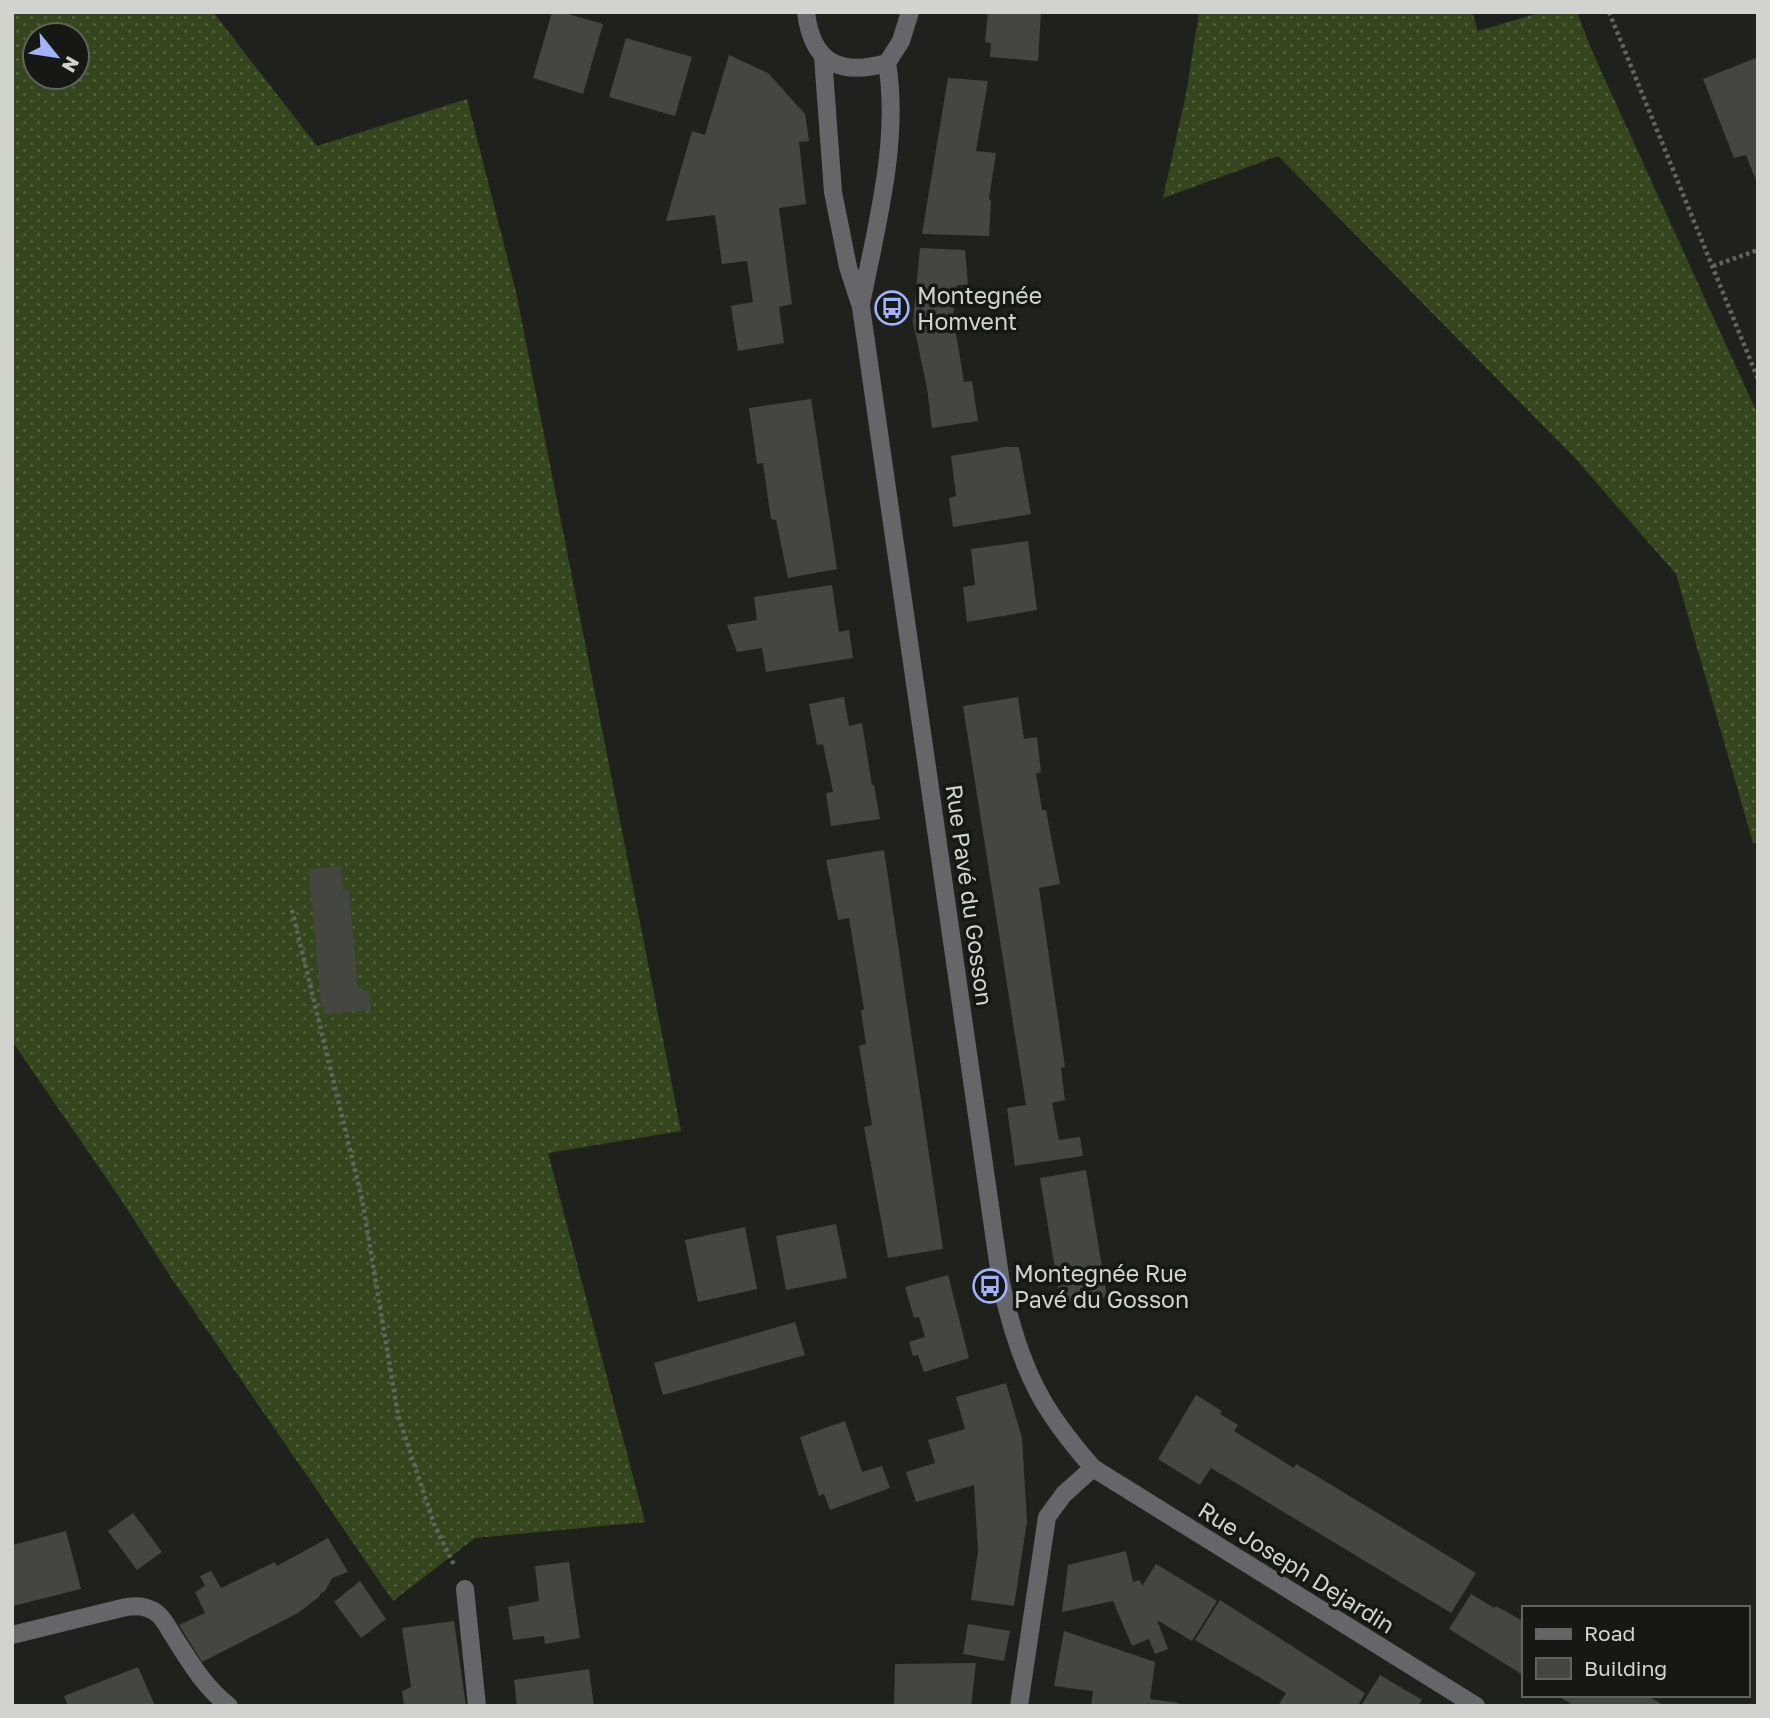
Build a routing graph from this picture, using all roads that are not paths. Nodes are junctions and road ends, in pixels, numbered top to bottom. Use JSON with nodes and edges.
{"nodes":[{"id":1,"x":806,"y":12,"type":"edge"},
{"id":2,"x":910,"y":12,"type":"edge"},
{"id":3,"x":823,"y":57,"type":"junction"},
{"id":4,"x":887,"y":63,"type":"junction"},
{"id":5,"x":861,"y":307,"type":"junction"},
{"id":6,"x":1093,"y":1468,"type":"junction"},
{"id":7,"x":465,"y":1589,"type":"road end"},
{"id":8,"x":12,"y":1635,"type":"edge"},
{"id":9,"x":229,"y":1706,"type":"edge"},
{"id":10,"x":477,"y":1706,"type":"edge"},
{"id":11,"x":1019,"y":1706,"type":"edge"},
{"id":12,"x":1476,"y":1706,"type":"edge"}],
"edges":[{"from":1,"to":3,"type":"street"},
{"from":2,"to":4,"type":"street"},
{"from":3,"to":4,"type":"street"},
{"from":3,"to":5,"type":"street","name":"Rue Pavé du Gosson"},
{"from":4,"to":5,"type":"street","name":"Rue Pavé du Gosson"},
{"from":5,"to":6,"type":"street","name":"Rue Pavé du Gosson"},
{"from":6,"to":11,"type":"street"},
{"from":6,"to":12,"type":"street","name":"Rue Joseph Dejardin"},
{"from":7,"to":10,"type":"street"},
{"from":8,"to":9,"type":"street"}]}
